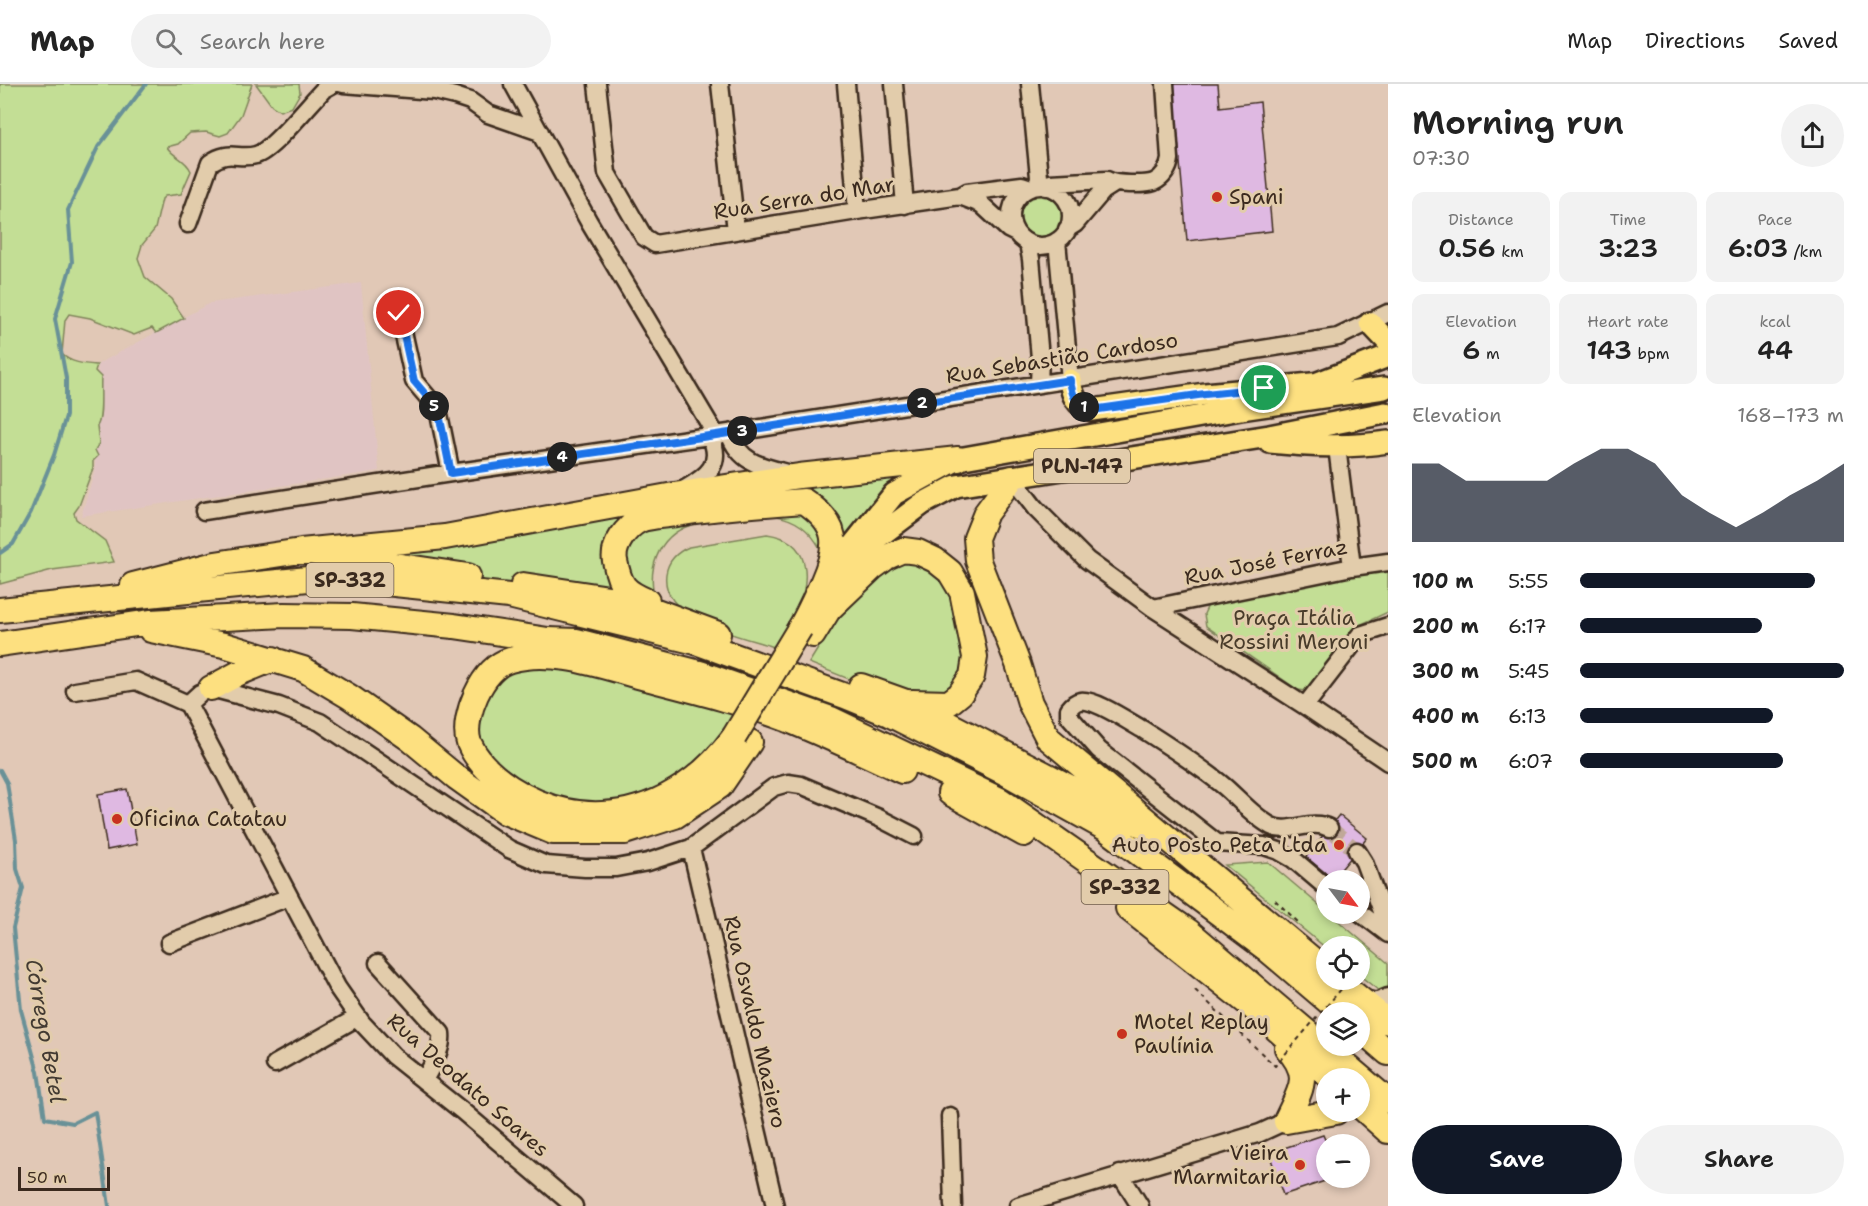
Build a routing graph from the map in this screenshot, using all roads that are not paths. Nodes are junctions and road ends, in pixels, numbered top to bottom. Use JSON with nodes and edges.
{"nodes":[{"id":1,"x":333,"y":84,"type":"edge"},
{"id":2,"x":344,"y":84,"type":"edge"},
{"id":3,"x":513,"y":84,"type":"edge"},
{"id":4,"x":597,"y":84,"type":"edge"},
{"id":5,"x":720,"y":84,"type":"edge"},
{"id":6,"x":846,"y":84,"type":"edge"},
{"id":7,"x":894,"y":84,"type":"edge"},
{"id":8,"x":1030,"y":84,"type":"edge"},
{"id":9,"x":1165,"y":84,"type":"edge"},
{"id":10,"x":540,"y":132,"type":"junction"},
{"id":11,"x":1114,"y":184,"type":"junction"},
{"id":12,"x":1038,"y":187,"type":"junction"},
{"id":13,"x":960,"y":196,"type":"junction"},
{"id":14,"x":905,"y":205,"type":"junction"},
{"id":15,"x":857,"y":211,"type":"junction"},
{"id":16,"x":188,"y":224,"type":"dead end"},
{"id":17,"x":736,"y":231,"type":"junction"},
{"id":18,"x":1062,"y":235,"type":"junction"},
{"id":19,"x":1022,"y":238,"type":"junction"},
{"id":20,"x":399,"y":313,"type":"dead end"},
{"id":21,"x":1064,"y":313,"type":"junction"},
{"id":22,"x":1036,"y":315,"type":"junction"},
{"id":23,"x":1379,"y":318,"type":"edge"},
{"id":24,"x":1388,"y":342,"type":"edge"},
{"id":25,"x":1388,"y":356,"type":"edge"},
{"id":26,"x":1070,"y":380,"type":"junction"},
{"id":27,"x":1322,"y":383,"type":"junction"},
{"id":28,"x":1039,"y":384,"type":"junction"},
{"id":29,"x":1383,"y":388,"type":"dead end"},
{"id":30,"x":1241,"y":409,"type":"junction"},
{"id":31,"x":1385,"y":413,"type":"dead end"},
{"id":32,"x":718,"y":435,"type":"junction"},
{"id":33,"x":1243,"y":439,"type":"junction"},
{"id":34,"x":1388,"y":442,"type":"edge"},
{"id":35,"x":1337,"y":447,"type":"junction"},
{"id":36,"x":957,"y":459,"type":"junction"},
{"id":37,"x":451,"y":473,"type":"junction"},
{"id":38,"x":799,"y":476,"type":"junction"},
{"id":39,"x":1012,"y":478,"type":"junction"},
{"id":40,"x":674,"y":495,"type":"junction"},
{"id":41,"x":204,"y":511,"type":"dead end"},
{"id":42,"x":301,"y":551,"type":"junction"},
{"id":43,"x":1388,"y":562,"type":"edge"},
{"id":44,"x":1352,"y":567,"type":"junction"},
{"id":45,"x":58,"y":604,"type":"junction"},
{"id":46,"x":1153,"y":608,"type":"junction"},
{"id":47,"x":0,"y":610,"type":"edge"},
{"id":48,"x":813,"y":621,"type":"junction"},
{"id":49,"x":689,"y":623,"type":"junction"},
{"id":50,"x":125,"y":625,"type":"junction"},
{"id":51,"x":1388,"y":626,"type":"edge"},
{"id":52,"x":0,"y":644,"type":"edge"},
{"id":53,"x":273,"y":659,"type":"junction"},
{"id":54,"x":211,"y":688,"type":"junction"},
{"id":55,"x":75,"y":691,"type":"dead end"},
{"id":56,"x":906,"y":702,"type":"junction"},
{"id":57,"x":188,"y":704,"type":"junction"},
{"id":58,"x":1305,"y":706,"type":"junction"},
{"id":59,"x":743,"y":739,"type":"junction"},
{"id":60,"x":1388,"y":762,"type":"edge"},
{"id":61,"x":1329,"y":828,"type":"tunnel mouth"},
{"id":62,"x":914,"y":836,"type":"dead end"},
{"id":63,"x":1165,"y":837,"type":"junction"},
{"id":64,"x":691,"y":848,"type":"junction"},
{"id":65,"x":1357,"y":851,"type":"tunnel mouth"},
{"id":66,"x":1316,"y":879,"type":"edge"},
{"id":67,"x":288,"y":897,"type":"junction"},
{"id":68,"x":1370,"y":920,"type":"edge"},
{"id":69,"x":1388,"y":928,"type":"edge"},
{"id":70,"x":1388,"y":934,"type":"edge"},
{"id":71,"x":169,"y":943,"type":"dead end"},
{"id":72,"x":378,"y":963,"type":"dead end"},
{"id":73,"x":1316,"y":963,"type":"edge"},
{"id":74,"x":1350,"y":997,"type":"edge"},
{"id":75,"x":1388,"y":997,"type":"edge"},
{"id":76,"x":1249,"y":1004,"type":"junction"},
{"id":77,"x":358,"y":1017,"type":"junction"},
{"id":78,"x":1388,"y":1022,"type":"edge"},
{"id":79,"x":1370,"y":1037,"type":"edge"},
{"id":80,"x":1388,"y":1053,"type":"edge"},
{"id":81,"x":275,"y":1064,"type":"dead end"},
{"id":82,"x":1320,"y":1068,"type":"edge"},
{"id":83,"x":424,"y":1081,"type":"junction"},
{"id":84,"x":1376,"y":1113,"type":"edge"},
{"id":85,"x":950,"y":1116,"type":"dead end"},
{"id":86,"x":1316,"y":1116,"type":"edge"},
{"id":87,"x":1286,"y":1121,"type":"junction"},
{"id":88,"x":1120,"y":1174,"type":"junction"},
{"id":89,"x":574,"y":1206,"type":"edge"},
{"id":90,"x":775,"y":1206,"type":"edge"},
{"id":91,"x":953,"y":1206,"type":"edge"},
{"id":92,"x":1018,"y":1206,"type":"edge"},
{"id":93,"x":1140,"y":1206,"type":"edge"}],
"edges":[{"from":1,"to":16,"type":"street"},
{"from":2,"to":10,"type":"street"},
{"from":3,"to":10,"type":"street"},
{"from":4,"to":17,"type":"street","name":"Rua Serra do Mar"},
{"from":5,"to":17,"type":"street"},
{"from":6,"to":15,"type":"street"},
{"from":7,"to":14,"type":"street"},
{"from":8,"to":12,"type":"street"},
{"from":9,"to":11,"type":"street","name":"Rua Serra do Mar"},
{"from":10,"to":32,"type":"street"},
{"from":11,"to":12,"type":"street","name":"Rua Serra do Mar"},
{"from":11,"to":18,"type":"street"},
{"from":12,"to":13,"type":"street","name":"Rua Serra do Mar"},
{"from":12,"to":18,"type":"street"},
{"from":12,"to":19,"type":"street"},
{"from":13,"to":14,"type":"street","name":"Rua Serra do Mar"},
{"from":13,"to":19,"type":"street"},
{"from":14,"to":15,"type":"street","name":"Rua Serra do Mar"},
{"from":15,"to":17,"type":"street","name":"Rua Serra do Mar"},
{"from":18,"to":19,"type":"street"},
{"from":18,"to":21,"type":"street"},
{"from":19,"to":22,"type":"street"},
{"from":20,"to":37,"type":"street"},
{"from":21,"to":22,"type":"street"},
{"from":21,"to":26,"type":"street"},
{"from":22,"to":28,"type":"street"},
{"from":23,"to":24,"type":"main road"},
{"from":23,"to":26,"type":"street","name":"Rua Sebastião Cardoso"},
{"from":25,"to":27,"type":"main road"},
{"from":26,"to":27,"type":"main road"},
{"from":26,"to":28,"type":"street","name":"Rua Sebastião Cardoso"},
{"from":27,"to":30,"type":"main road"},
{"from":28,"to":32,"type":"street","name":"Rua Sebastião Cardoso"},
{"from":29,"to":30,"type":"main road","number":"PLN-147"},
{"from":30,"to":36,"type":"main road","number":"PLN-147"},
{"from":31,"to":33,"type":"main road","number":"PLN-147"},
{"from":32,"to":37,"type":"street","name":"Rua Sebastião Cardoso"},
{"from":32,"to":38,"type":"street"},
{"from":32,"to":40,"type":"street"},
{"from":33,"to":35,"type":"main road"},
{"from":33,"to":39,"type":"main road","number":"PLN-147"},
{"from":34,"to":35,"type":"main road"},
{"from":35,"to":44,"type":"street"},
{"from":36,"to":38,"type":"highway"},
{"from":36,"to":48,"type":"main road"},
{"from":37,"to":41,"type":"street","name":"Rua Sebastião Cardoso"},
{"from":38,"to":40,"type":"highway"},
{"from":39,"to":46,"type":"street"},
{"from":39,"to":48,"type":"main road","number":"PLN-147"},
{"from":39,"to":63,"type":"highway"},
{"from":40,"to":42,"type":"highway"},
{"from":42,"to":45,"type":"highway"},
{"from":42,"to":49,"type":"highway"},
{"from":43,"to":44,"type":"street","name":"Rua José Ferraz"},
{"from":44,"to":46,"type":"street","name":"Rua José Ferraz"},
{"from":45,"to":47,"type":"highway","number":"SP-332"},
{"from":45,"to":74,"type":"highway","number":"SP-332"},
{"from":46,"to":58,"type":"street"},
{"from":48,"to":49,"type":"highway"},
{"from":48,"to":56,"type":"highway"},
{"from":48,"to":59,"type":"highway","bridge":true},
{"from":49,"to":56,"type":"highway"},
{"from":50,"to":52,"type":"highway","number":"SP-332"},
{"from":50,"to":53,"type":"highway"},
{"from":50,"to":84,"type":"highway","number":"SP-332"},
{"from":51,"to":58,"type":"street"},
{"from":53,"to":54,"type":"highway"},
{"from":53,"to":59,"type":"highway"},
{"from":54,"to":57,"type":"street"},
{"from":54,"to":64,"type":"street"},
{"from":55,"to":57,"type":"street"},
{"from":56,"to":63,"type":"highway"},
{"from":57,"to":67,"type":"street","name":"Rua Deodato Soares"},
{"from":58,"to":60,"type":"street"},
{"from":59,"to":76,"type":"highway"},
{"from":61,"to":66,"type":"street"},
{"from":62,"to":64,"type":"street"},
{"from":63,"to":73,"type":"highway"},
{"from":64,"to":90,"type":"street","name":"Rua Osvaldo Maziero"},
{"from":65,"to":69,"type":"street"},
{"from":67,"to":71,"type":"street"},
{"from":67,"to":77,"type":"street","name":"Rua Deodato Soares"},
{"from":68,"to":70,"type":"street"},
{"from":72,"to":83,"type":"street"},
{"from":74,"to":75,"type":"street"},
{"from":74,"to":78,"type":"highway"},
{"from":76,"to":82,"type":"highway"},
{"from":76,"to":87,"type":"highway"},
{"from":77,"to":81,"type":"street"},
{"from":77,"to":83,"type":"street","name":"Rua Deodato Soares"},
{"from":79,"to":80,"type":"highway"},
{"from":83,"to":89,"type":"street","name":"Rua Deodato Soares"},
{"from":85,"to":91,"type":"street"},
{"from":86,"to":87,"type":"highway"},
{"from":87,"to":88,"type":"street"},
{"from":88,"to":92,"type":"street"},
{"from":88,"to":93,"type":"street"}]}
